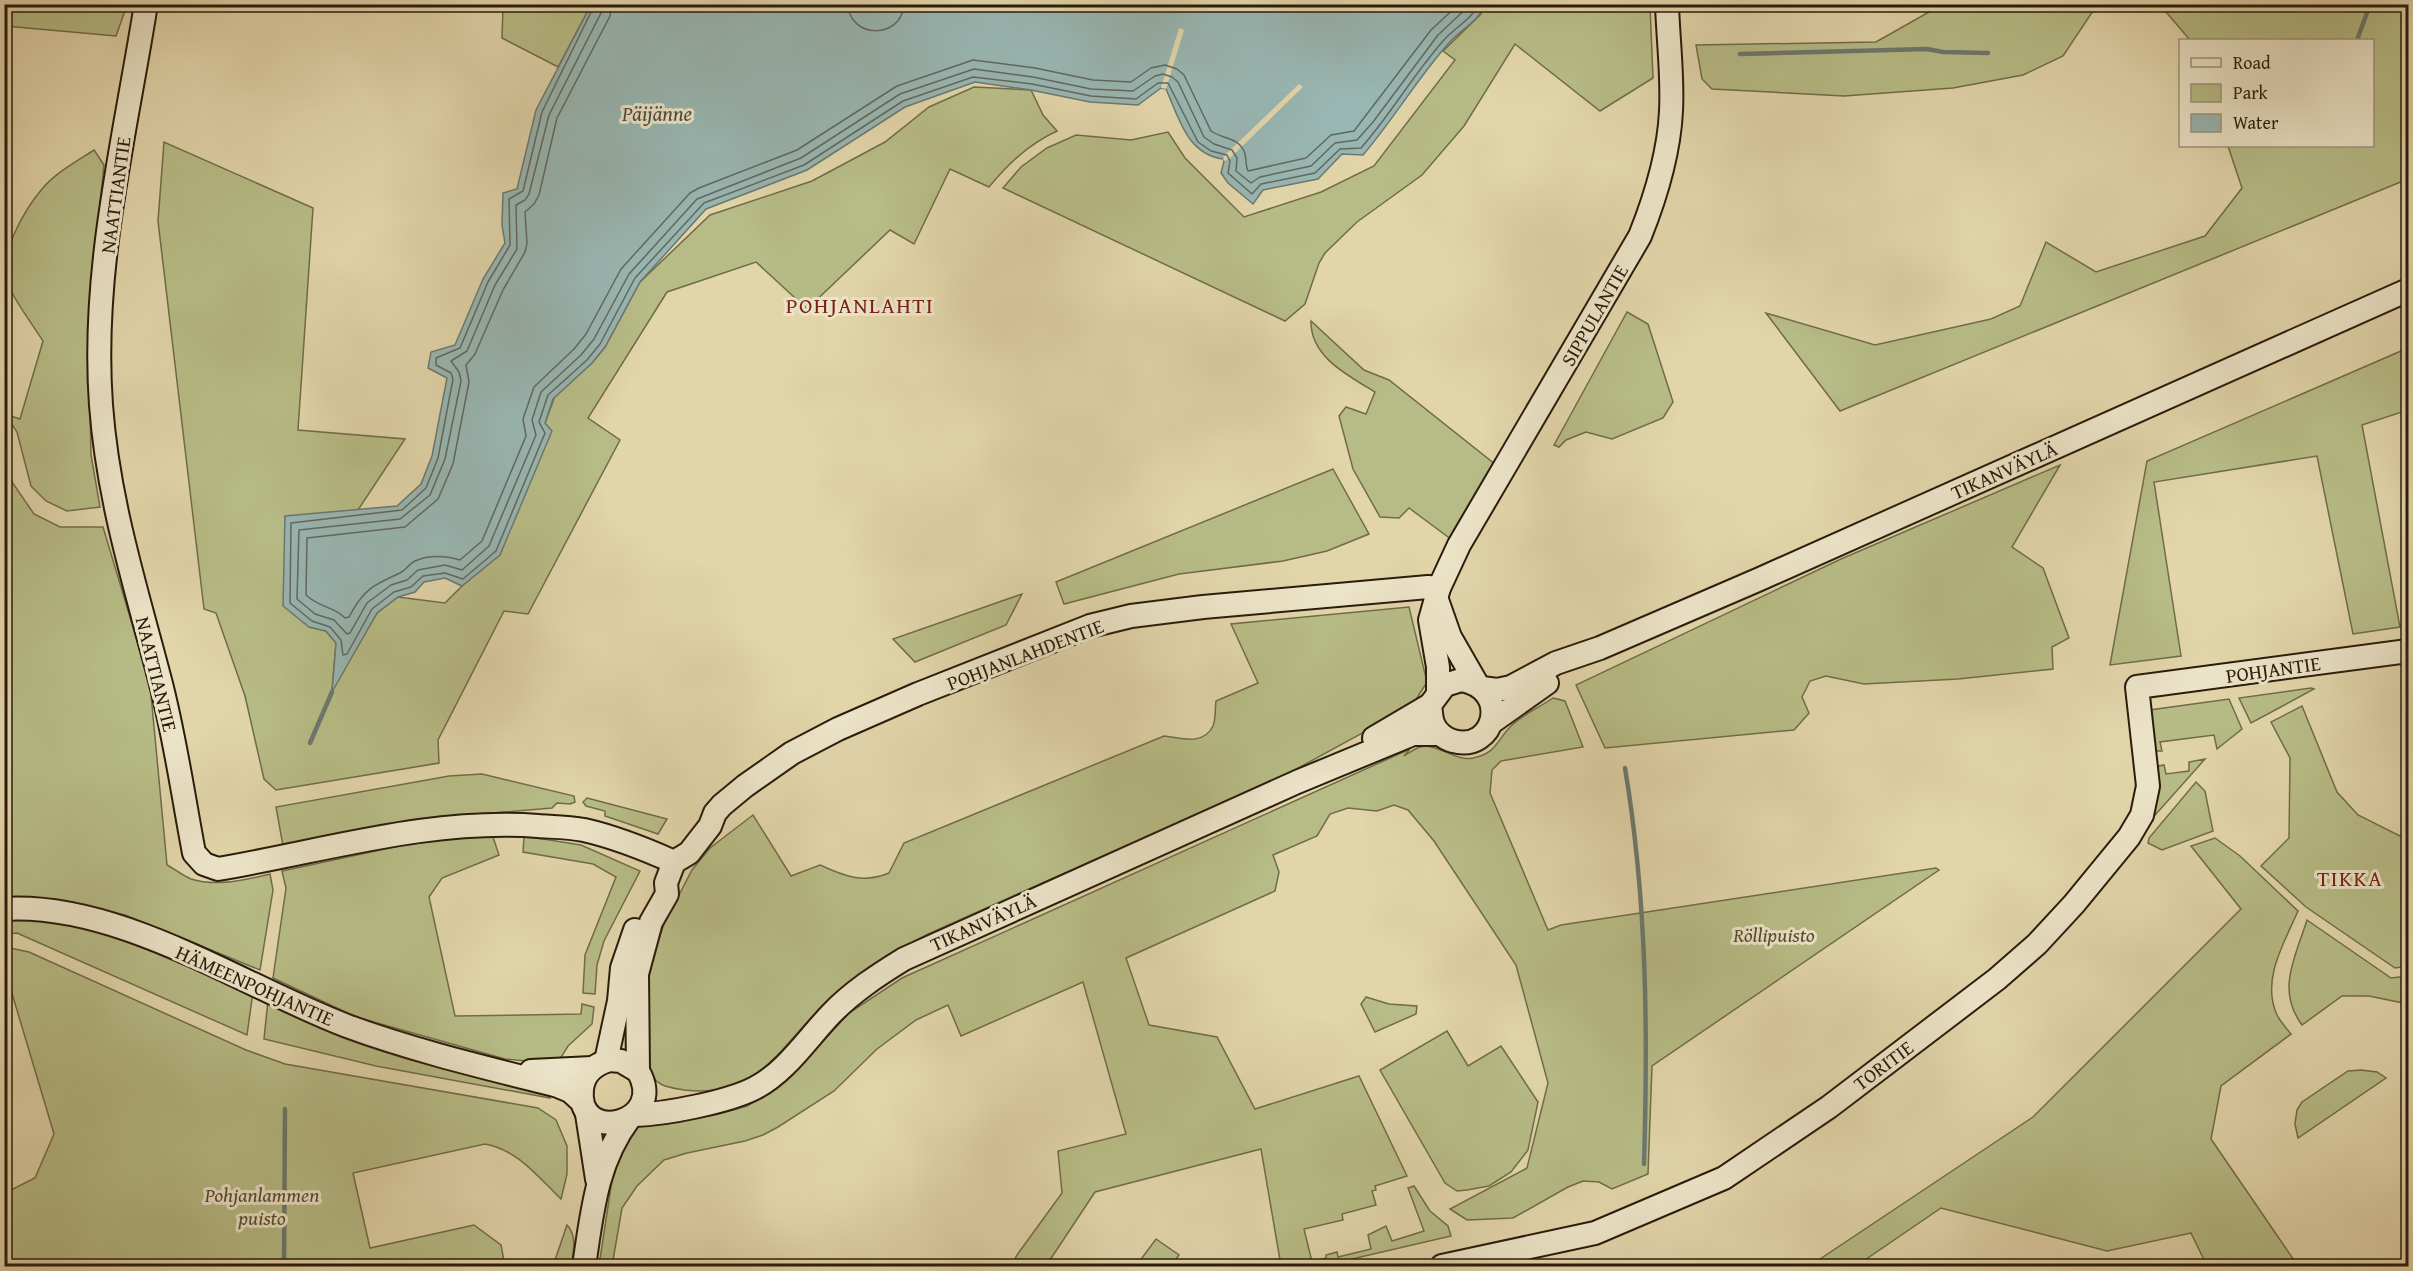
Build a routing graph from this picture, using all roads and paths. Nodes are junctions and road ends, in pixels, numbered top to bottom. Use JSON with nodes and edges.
{"nodes":[{"id":1,"x":146,"y":4,"type":"edge"},
{"id":2,"x":1666,"y":4,"type":"edge"},
{"id":3,"x":2409,"y":290,"type":"edge"},
{"id":4,"x":1438,"y":594,"type":"junction"},
{"id":5,"x":1600,"y":648,"type":"junction"},
{"id":6,"x":2409,"y":651,"type":"edge"},
{"id":7,"x":1480,"y":686,"type":"junction"},
{"id":8,"x":2137,"y":687,"type":"joint"},
{"id":9,"x":1434,"y":698,"type":"junction"},
{"id":10,"x":1492,"y":722,"type":"junction"},
{"id":11,"x":1440,"y":734,"type":"junction"},
{"id":12,"x":1297,"y":782,"type":"junction"},
{"id":13,"x":672,"y":868,"type":"junction"},
{"id":14,"x":4,"y":909,"type":"edge"},
{"id":15,"x":599,"y":1065,"type":"junction"},
{"id":16,"x":504,"y":1072,"type":"junction"},
{"id":17,"x":640,"y":1074,"type":"junction"},
{"id":18,"x":699,"y":1104,"type":"junction"},
{"id":19,"x":584,"y":1108,"type":"junction"},
{"id":20,"x":632,"y":1117,"type":"junction"},
{"id":21,"x":598,"y":1183,"type":"junction"},
{"id":22,"x":584,"y":1266,"type":"edge"},
{"id":23,"x":1442,"y":1266,"type":"edge"}],
"edges":[{"from":1,"to":13,"type":"street","name":"NAATTIANTIE"},
{"from":2,"to":4,"type":"street","name":"SIPPULANTIE"},
{"from":3,"to":5,"type":"street","name":"TIKANVÄYLÄ"},
{"from":4,"to":7,"type":"street"},
{"from":4,"to":9,"type":"street","name":"SIPPULANTIE"},
{"from":4,"to":13,"type":"street","name":"POHJANLAHDENTIE"},
{"from":5,"to":7,"type":"street","name":"TIKANVÄYLÄ"},
{"from":5,"to":10,"type":"street","name":"TIKANVÄYLÄ"},
{"from":6,"to":8,"type":"street","name":"POHJANTIE"},
{"from":7,"to":9,"type":"street"},
{"from":7,"to":10,"type":"street"},
{"from":8,"to":23,"type":"street","name":"TORITIE"},
{"from":9,"to":11,"type":"street"},
{"from":9,"to":12,"type":"street","name":"TIKANVÄYLÄ"},
{"from":10,"to":11,"type":"street"},
{"from":11,"to":12,"type":"street","name":"TIKANVÄYLÄ"},
{"from":12,"to":18,"type":"street","name":"TIKANVÄYLÄ"},
{"from":13,"to":15,"type":"street","name":"POHJANLAHDENTIE"},
{"from":13,"to":17,"type":"street"},
{"from":14,"to":16,"type":"street","name":"HÄMEENPOHJANTIE"},
{"from":15,"to":16,"type":"street","name":"HÄMEENPOHJANTIE"},
{"from":15,"to":17,"type":"street"},
{"from":15,"to":19,"type":"street"},
{"from":16,"to":19,"type":"street","name":"HÄMEENPOHJANTIE"},
{"from":17,"to":18,"type":"street","name":"TIKANVÄYLÄ"},
{"from":17,"to":20,"type":"street"},
{"from":18,"to":20,"type":"street","name":"TIKANVÄYLÄ"},
{"from":19,"to":20,"type":"street"},
{"from":19,"to":21,"type":"street"},
{"from":20,"to":21,"type":"street"},
{"from":21,"to":22,"type":"street"}]}
